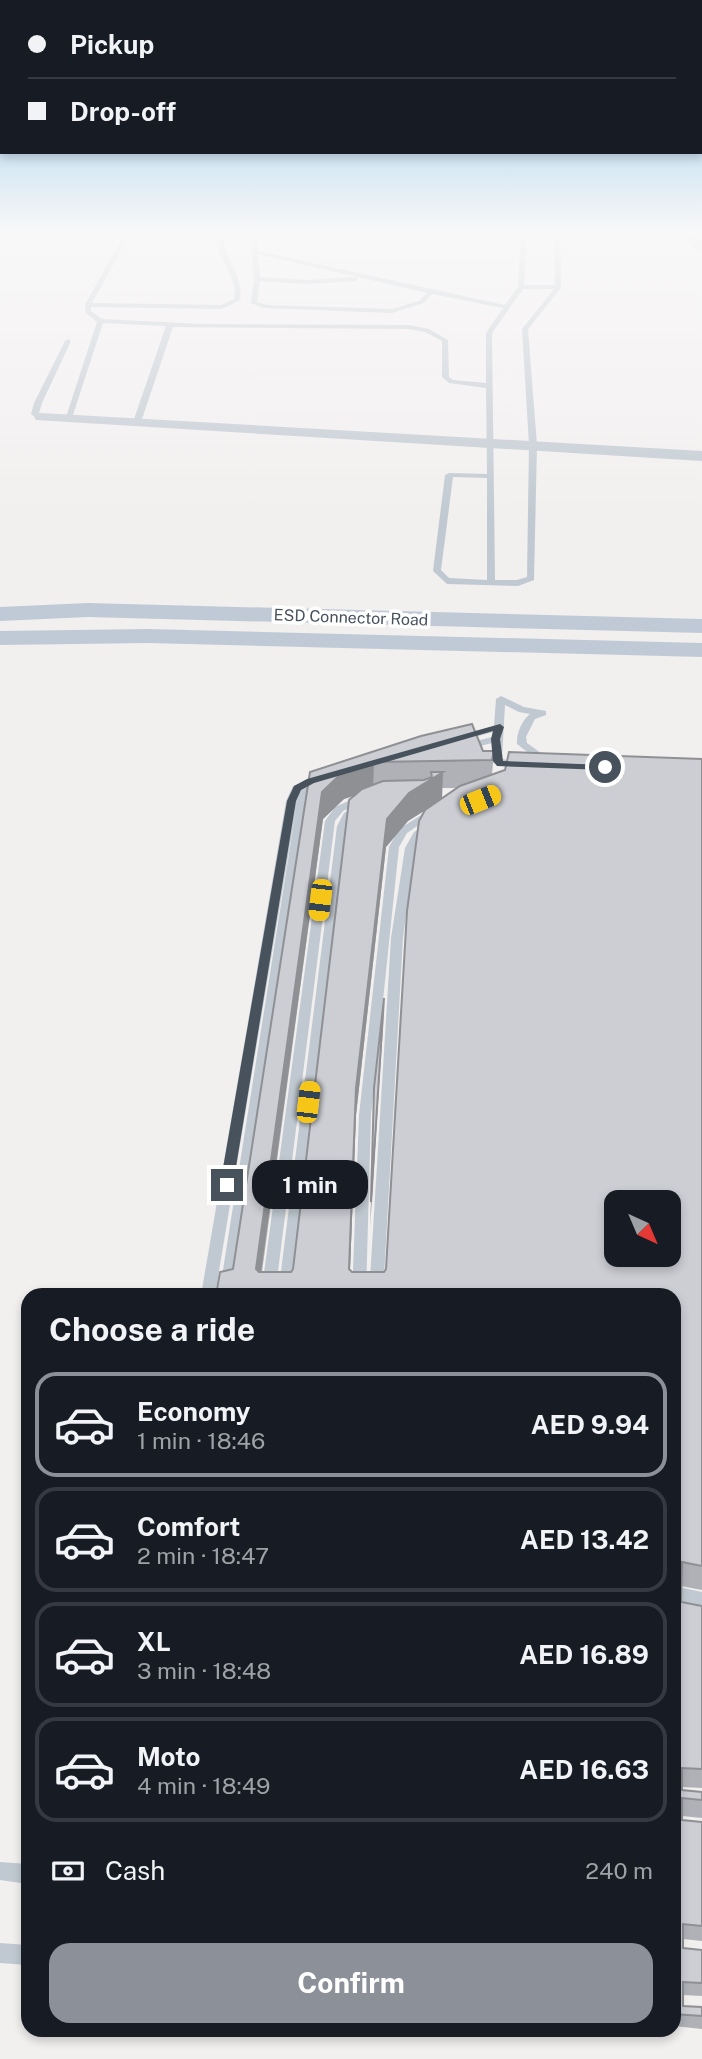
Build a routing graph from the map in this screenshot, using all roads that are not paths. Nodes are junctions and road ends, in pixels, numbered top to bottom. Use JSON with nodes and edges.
{"nodes":[{"id":1,"x":98,"y":327,"type":"edge"},
{"id":2,"x":169,"y":327,"type":"edge"},
{"id":3,"x":410,"y":327,"type":"edge"},
{"id":4,"x":493,"y":327,"type":"edge"},
{"id":5,"x":526,"y":327,"type":"edge"},
{"id":6,"x":68,"y":341,"type":"dead end"},
{"id":7,"x":491,"y":386,"type":"junction"},
{"id":8,"x":41,"y":417,"type":"joint"},
{"id":9,"x":68,"y":418,"type":"junction"},
{"id":10,"x":137,"y":422,"type":"junction"},
{"id":11,"x":492,"y":442,"type":"junction"},
{"id":12,"x":533,"y":444,"type":"junction"},
{"id":13,"x":702,"y":456,"type":"edge"},
{"id":14,"x":491,"y":476,"type":"junction"},
{"id":15,"x":491,"y":582,"type":"junction"},
{"id":16,"x":0,"y":614,"type":"edge"},
{"id":17,"x":702,"y":626,"type":"edge"},
{"id":18,"x":517,"y":634,"type":"junction"},
{"id":19,"x":0,"y":638,"type":"edge"},
{"id":20,"x":702,"y":650,"type":"edge"},
{"id":21,"x":498,"y":733,"type":"junction"},
{"id":22,"x":453,"y":745,"type":"edge"},
{"id":23,"x":209,"y":1288,"type":"edge"},
{"id":24,"x":227,"y":1288,"type":"edge"},
{"id":25,"x":269,"y":1288,"type":"edge"},
{"id":26,"x":286,"y":1288,"type":"edge"},
{"id":27,"x":359,"y":1288,"type":"edge"},
{"id":28,"x":376,"y":1288,"type":"edge"},
{"id":29,"x":681,"y":1596,"type":"edge"},
{"id":30,"x":702,"y":1600,"type":"edge"},
{"id":31,"x":0,"y":1871,"type":"edge"},
{"id":32,"x":21,"y":1873,"type":"edge"},
{"id":33,"x":0,"y":1952,"type":"edge"},
{"id":34,"x":21,"y":1954,"type":"edge"}],
"edges":[{"from":1,"to":9,"type":"lane"},
{"from":2,"to":10,"type":"lane"},
{"from":3,"to":7,"type":"lane"},
{"from":4,"to":7,"type":"lane"},
{"from":5,"to":12,"type":"lane"},
{"from":6,"to":8,"type":"lane"},
{"from":7,"to":11,"type":"lane"},
{"from":8,"to":9,"type":"street"},
{"from":9,"to":10,"type":"street"},
{"from":10,"to":11,"type":"street"},
{"from":11,"to":12,"type":"street"},
{"from":11,"to":14,"type":"lane"},
{"from":12,"to":13,"type":"street"},
{"from":12,"to":15,"type":"lane"},
{"from":14,"to":15,"type":"lane"},
{"from":14,"to":15,"type":"lane"},
{"from":16,"to":18,"type":"main road","name":"ESD Connector Road"},
{"from":17,"to":18,"type":"main road","name":"ESD Connector Road"},
{"from":18,"to":19,"type":"main road","name":"ESD Connector Road"},
{"from":18,"to":20,"type":"main road","name":"ESD Connector Road"},
{"from":21,"to":21,"type":"lane"},
{"from":21,"to":22,"type":"lane"},
{"from":23,"to":24,"type":"lane"},
{"from":25,"to":26,"type":"lane"},
{"from":27,"to":28,"type":"lane"},
{"from":29,"to":30,"type":"lane"},
{"from":31,"to":32,"type":"lane"},
{"from":33,"to":34,"type":"lane"}]}
